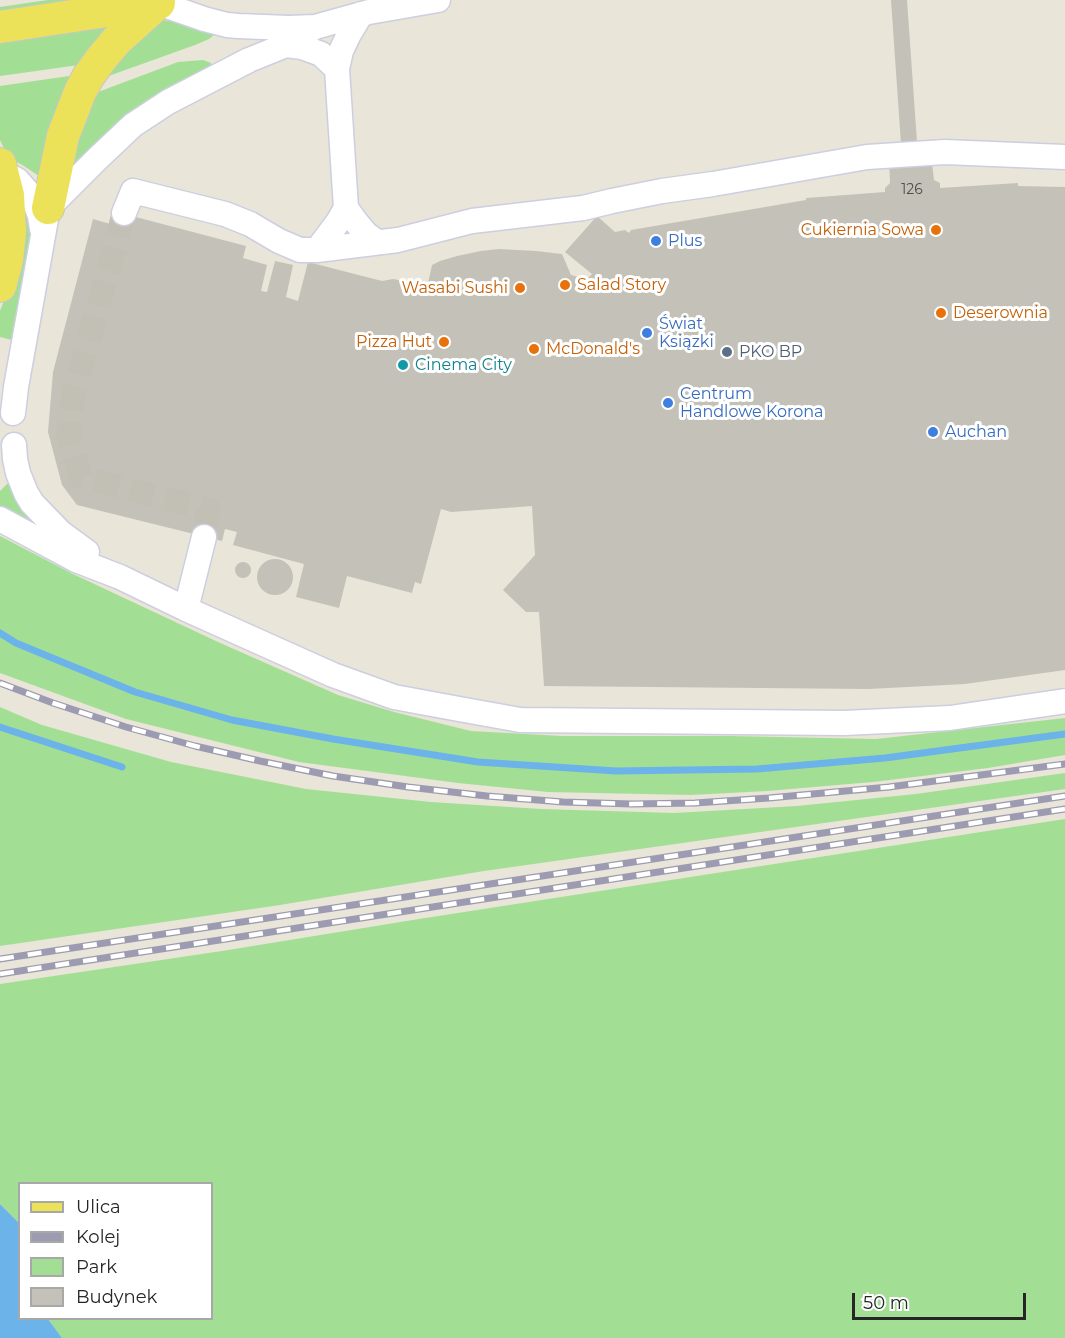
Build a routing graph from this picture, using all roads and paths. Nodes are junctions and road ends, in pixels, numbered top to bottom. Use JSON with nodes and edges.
{"nodes":[{"id":1,"x":438,"y":0,"type":"edge"},
{"id":2,"x":167,"y":2,"type":"edge"},
{"id":3,"x":361,"y":14,"type":"junction"},
{"id":4,"x":0,"y":27,"type":"edge"},
{"id":5,"x":315,"y":27,"type":"junction"},
{"id":6,"x":286,"y":45,"type":"junction"},
{"id":7,"x":337,"y":69,"type":"junction"},
{"id":8,"x":1065,"y":157,"type":"edge"},
{"id":9,"x":2,"y":169,"type":"edge"},
{"id":10,"x":346,"y":207,"type":"junction"},
{"id":11,"x":48,"y":208,"type":"junction"},
{"id":12,"x":124,"y":213,"type":"tunnel mouth"},
{"id":13,"x":42,"y":240,"type":"junction"},
{"id":14,"x":377,"y":243,"type":"junction"},
{"id":15,"x":317,"y":250,"type":"junction"},
{"id":16,"x":0,"y":286,"type":"edge"},
{"id":17,"x":0,"y":390,"type":"edge"},
{"id":18,"x":13,"y":413,"type":"junction"},
{"id":19,"x":14,"y":445,"type":"junction"},
{"id":20,"x":0,"y":474,"type":"edge"},
{"id":21,"x":0,"y":519,"type":"edge"},
{"id":22,"x":204,"y":537,"type":"tunnel mouth"},
{"id":23,"x":120,"y":577,"type":"junction"},
{"id":24,"x":186,"y":609,"type":"junction"},
{"id":25,"x":1065,"y":701,"type":"edge"}],
"edges":[{"from":1,"to":3,"type":"street"},
{"from":2,"to":4,"type":"main road"},
{"from":2,"to":5,"type":"street"},
{"from":2,"to":11,"type":"main road"},
{"from":3,"to":5,"type":"street"},
{"from":3,"to":7,"type":"street"},
{"from":5,"to":6,"type":"street"},
{"from":6,"to":7,"type":"street"},
{"from":6,"to":11,"type":"street"},
{"from":7,"to":10,"type":"street"},
{"from":8,"to":14,"type":"street"},
{"from":9,"to":13,"type":"street"},
{"from":9,"to":16,"type":"main road"},
{"from":10,"to":14,"type":"street"},
{"from":10,"to":15,"type":"street"},
{"from":11,"to":13,"type":"street"},
{"from":12,"to":15,"type":"street"},
{"from":13,"to":18,"type":"street"},
{"from":14,"to":15,"type":"street"},
{"from":17,"to":18,"type":"street"},
{"from":18,"to":19,"type":"street"},
{"from":19,"to":20,"type":"street"},
{"from":19,"to":23,"type":"street"},
{"from":21,"to":23,"type":"street"},
{"from":22,"to":24,"type":"street"},
{"from":23,"to":24,"type":"street"},
{"from":24,"to":25,"type":"street"}]}
